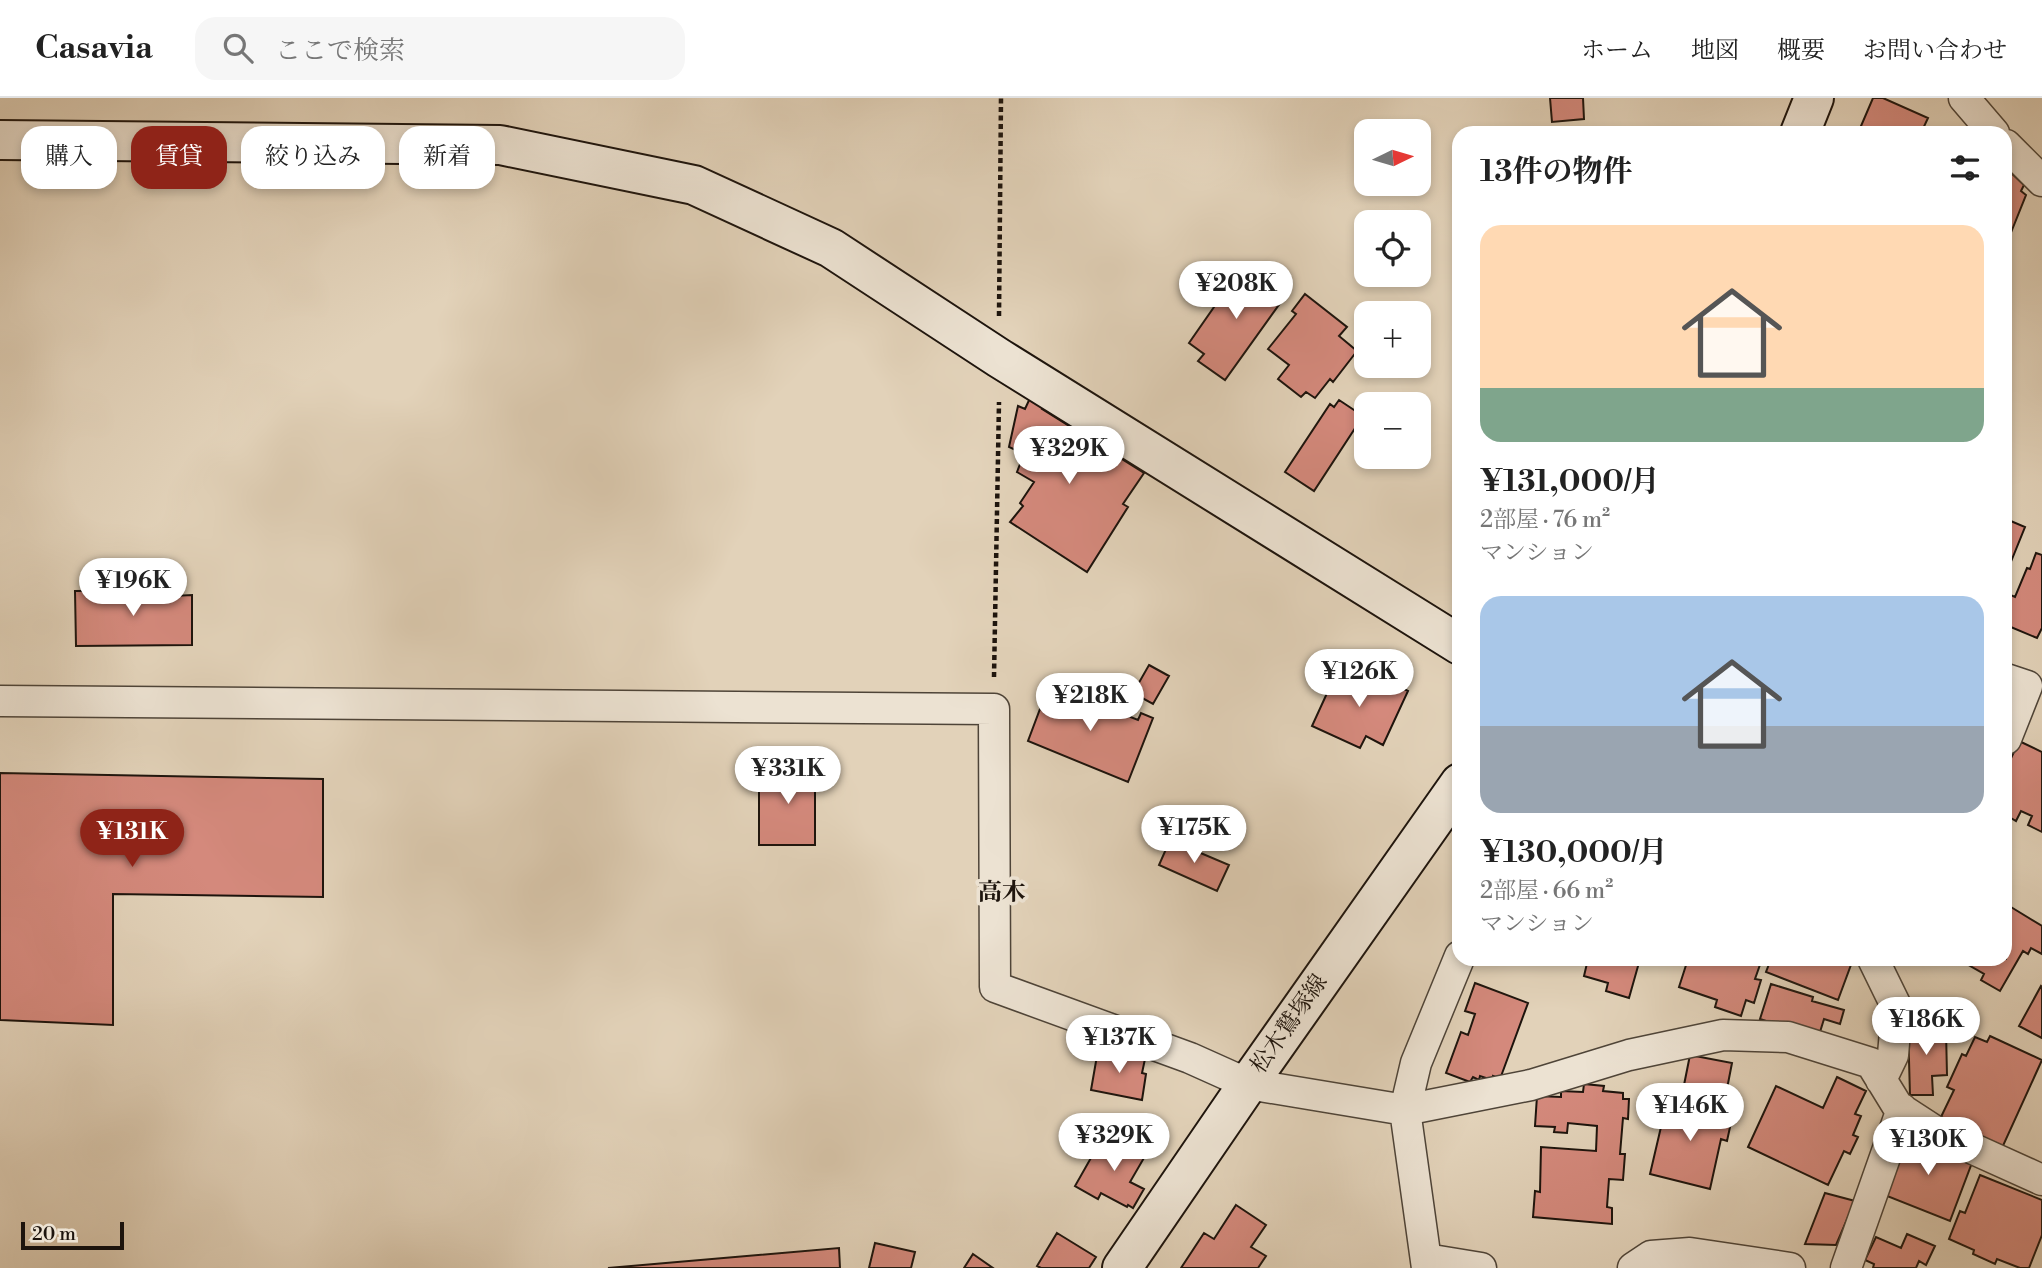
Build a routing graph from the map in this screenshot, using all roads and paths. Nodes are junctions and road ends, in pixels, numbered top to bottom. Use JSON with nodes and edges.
{"nodes":[{"id":1,"x":1814,"y":98,"type":"edge"},
{"id":2,"x":1964,"y":98,"type":"edge"},
{"id":3,"x":1803,"y":126,"type":"edge"},
{"id":4,"x":1988,"y":126,"type":"edge"},
{"id":5,"x":0,"y":139,"type":"edge"},
{"id":6,"x":2012,"y":151,"type":"edge"},
{"id":7,"x":2042,"y":181,"type":"edge"},
{"id":8,"x":1452,"y":640,"type":"edge"},
{"id":9,"x":2012,"y":682,"type":"edge"},
{"id":10,"x":0,"y":701,"type":"edge"},
{"id":11,"x":2012,"y":724,"type":"edge"},
{"id":12,"x":1452,"y":794,"type":"edge"},
{"id":13,"x":1456,"y":966,"type":"edge"},
{"id":14,"x":1876,"y":966,"type":"edge"},
{"id":15,"x":1881,"y":1080,"type":"junction"},
{"id":16,"x":1248,"y":1084,"type":"junction"},
{"id":17,"x":1902,"y":1108,"type":"junction"},
{"id":18,"x":1405,"y":1110,"type":"junction"},
{"id":19,"x":2042,"y":1180,"type":"edge"},
{"id":20,"x":1427,"y":1264,"type":"edge"},
{"id":21,"x":1847,"y":1267,"type":"edge"},
{"id":22,"x":1122,"y":1268,"type":"edge"},
{"id":23,"x":1481,"y":1268,"type":"edge"},
{"id":24,"x":1633,"y":1268,"type":"edge"},
{"id":25,"x":1790,"y":1268,"type":"edge"}],
"edges":[{"from":1,"to":3,"type":"street"},
{"from":2,"to":4,"type":"street"},
{"from":5,"to":8,"type":"street"},
{"from":6,"to":7,"type":"street"},
{"from":9,"to":11,"type":"street"},
{"from":10,"to":16,"type":"street"},
{"from":12,"to":16,"type":"street","name":"松木鷲塚線"},
{"from":13,"to":18,"type":"street"},
{"from":14,"to":15,"type":"street"},
{"from":15,"to":17,"type":"street"},
{"from":15,"to":18,"type":"street"},
{"from":16,"to":18,"type":"street"},
{"from":16,"to":22,"type":"street","name":"松木鷲塚線"},
{"from":17,"to":19,"type":"street"},
{"from":17,"to":21,"type":"street"},
{"from":18,"to":20,"type":"street"},
{"from":20,"to":23,"type":"street"},
{"from":24,"to":25,"type":"street"}]}
